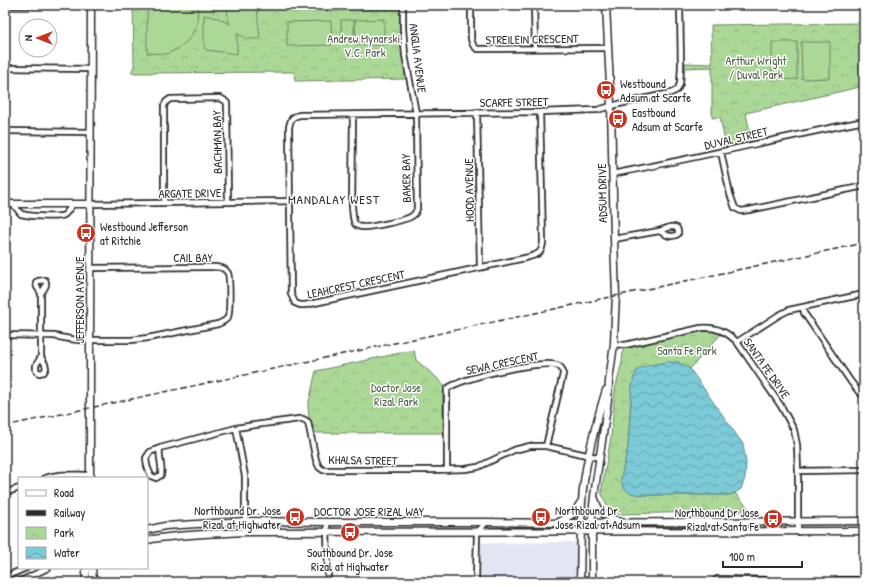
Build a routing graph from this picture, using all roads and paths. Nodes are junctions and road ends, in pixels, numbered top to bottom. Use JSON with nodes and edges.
{"nodes":[{"id":1,"x":5,"y":5,"type":"edge"},
{"id":2,"x":91,"y":5,"type":"edge"},
{"id":3,"x":403,"y":5,"type":"edge"},
{"id":4,"x":471,"y":5,"type":"edge"},
{"id":5,"x":534,"y":5,"type":"edge"},
{"id":6,"x":606,"y":5,"type":"edge"},
{"id":7,"x":680,"y":5,"type":"edge"},
{"id":8,"x":535,"y":48,"type":"junction"},
{"id":9,"x":608,"y":48,"type":"junction"},
{"id":10,"x":5,"y":68,"type":"edge"},
{"id":11,"x":91,"y":69,"type":"junction"},
{"id":12,"x":611,"y":106,"type":"junction"},
{"id":13,"x":477,"y":112,"type":"junction"},
{"id":14,"x":540,"y":112,"type":"junction"},
{"id":15,"x":416,"y":113,"type":"junction"},
{"id":16,"x":353,"y":114,"type":"junction"},
{"id":17,"x":864,"y":121,"type":"edge"},
{"id":18,"x":5,"y":131,"type":"edge"},
{"id":19,"x":91,"y":132,"type":"junction"},
{"id":20,"x":721,"y":152,"type":"junction"},
{"id":21,"x":612,"y":174,"type":"junction"},
{"id":22,"x":864,"y":186,"type":"edge"},
{"id":23,"x":290,"y":201,"type":"junction"},
{"id":24,"x":228,"y":202,"type":"junction"},
{"id":25,"x":164,"y":203,"type":"junction"},
{"id":26,"x":5,"y":204,"type":"edge"},
{"id":27,"x":13,"y":204,"type":"junction"},
{"id":28,"x":72,"y":204,"type":"junction"},
{"id":29,"x":90,"y":204,"type":"junction"},
{"id":30,"x":659,"y":231,"type":"dead end"},
{"id":31,"x":614,"y":239,"type":"junction"},
{"id":32,"x":480,"y":267,"type":"junction"},
{"id":33,"x":90,"y":268,"type":"junction"},
{"id":34,"x":41,"y":294,"type":"dead end"},
{"id":35,"x":864,"y":294,"type":"edge"},
{"id":36,"x":803,"y":307,"type":"junction"},
{"id":37,"x":5,"y":335,"type":"edge"},
{"id":38,"x":41,"y":336,"type":"junction"},
{"id":39,"x":90,"y":340,"type":"junction"},
{"id":40,"x":737,"y":342,"type":"junction"},
{"id":41,"x":614,"y":344,"type":"junction"},
{"id":42,"x":41,"y":357,"type":"dead end"},
{"id":43,"x":609,"y":381,"type":"junction"},
{"id":44,"x":864,"y":396,"type":"edge"},
{"id":45,"x":236,"y":428,"type":"junction"},
{"id":46,"x":546,"y":446,"type":"junction"},
{"id":47,"x":160,"y":448,"type":"junction"},
{"id":48,"x":589,"y":456,"type":"junction"},
{"id":49,"x":600,"y":458,"type":"junction"},
{"id":50,"x":447,"y":470,"type":"junction"},
{"id":51,"x":864,"y":470,"type":"edge"},
{"id":52,"x":798,"y":471,"type":"junction"},
{"id":53,"x":48,"y":477,"type":"edge"},
{"id":54,"x":90,"y":477,"type":"edge"},
{"id":55,"x":18,"y":488,"type":"edge"},
{"id":56,"x":5,"y":493,"type":"edge"},
{"id":57,"x":583,"y":496,"type":"junction"},
{"id":58,"x":594,"y":496,"type":"junction"},
{"id":59,"x":246,"y":521,"type":"junction"},
{"id":60,"x":798,"y":521,"type":"junction"},
{"id":61,"x":864,"y":521,"type":"edge"},
{"id":62,"x":327,"y":522,"type":"junction"},
{"id":63,"x":487,"y":522,"type":"junction"},
{"id":64,"x":557,"y":523,"type":"junction"},
{"id":65,"x":581,"y":523,"type":"junction"},
{"id":66,"x":592,"y":523,"type":"junction"},
{"id":67,"x":622,"y":523,"type":"junction"},
{"id":68,"x":148,"y":530,"type":"edge"},
{"id":69,"x":581,"y":531,"type":"junction"},
{"id":70,"x":592,"y":531,"type":"junction"},
{"id":71,"x":864,"y":531,"type":"edge"},
{"id":72,"x":245,"y":532,"type":"junction"},
{"id":73,"x":477,"y":532,"type":"junction"},
{"id":74,"x":798,"y":532,"type":"junction"},
{"id":75,"x":328,"y":533,"type":"junction"},
{"id":76,"x":148,"y":540,"type":"edge"},
{"id":77,"x":24,"y":569,"type":"edge"},
{"id":78,"x":46,"y":569,"type":"edge"},
{"id":79,"x":86,"y":569,"type":"edge"},
{"id":80,"x":92,"y":569,"type":"edge"},
{"id":81,"x":5,"y":577,"type":"edge"},
{"id":82,"x":864,"y":580,"type":"edge"},
{"id":83,"x":856,"y":581,"type":"edge"},
{"id":84,"x":18,"y":582,"type":"edge"},
{"id":85,"x":86,"y":582,"type":"edge"},
{"id":86,"x":93,"y":582,"type":"edge"},
{"id":87,"x":328,"y":582,"type":"edge"},
{"id":88,"x":476,"y":582,"type":"edge"},
{"id":89,"x":580,"y":582,"type":"edge"},
{"id":90,"x":592,"y":582,"type":"edge"},
{"id":91,"x":714,"y":582,"type":"edge"},
{"id":92,"x":769,"y":582,"type":"edge"},
{"id":93,"x":838,"y":582,"type":"edge"}],
"edges":[{"from":1,"to":2,"type":"street"},
{"from":2,"to":11,"type":"street","name":"JEFFERSON AVENUE"},
{"from":3,"to":15,"type":"street","name":"ANGLIA AVENUE"},
{"from":4,"to":8,"type":"street","name":"STREILEIN CRESCENT"},
{"from":5,"to":8,"type":"street"},
{"from":6,"to":9,"type":"street","name":"ADSUM DRIVE"},
{"from":7,"to":12,"type":"street","name":"SCARFE STREET"},
{"from":8,"to":9,"type":"street","name":"STREILEIN CRESCENT"},
{"from":9,"to":12,"type":"street","name":"ADSUM DRIVE"},
{"from":10,"to":11,"type":"street"},
{"from":11,"to":19,"type":"street","name":"JEFFERSON AVENUE"},
{"from":12,"to":14,"type":"street","name":"SCARFE STREET"},
{"from":12,"to":21,"type":"street","name":"ADSUM DRIVE"},
{"from":13,"to":14,"type":"street","name":"SCARFE STREET"},
{"from":13,"to":15,"type":"street","name":"SCARFE STREET"},
{"from":13,"to":32,"type":"street","name":"HOOD AVENUE"},
{"from":14,"to":32,"type":"street","name":"LEAHCREST CRESCENT"},
{"from":15,"to":16,"type":"street","name":"LEAHCREST CRESCENT"},
{"from":15,"to":16,"type":"street","name":"BAKER BAY"},
{"from":16,"to":23,"type":"street","name":"LEAHCREST CRESCENT"},
{"from":17,"to":20,"type":"street","name":"DUVAL STREET"},
{"from":18,"to":19,"type":"street"},
{"from":19,"to":29,"type":"street","name":"JEFFERSON AVENUE"},
{"from":20,"to":21,"type":"street","name":"DUVAL STREET"},
{"from":20,"to":22,"type":"street"},
{"from":21,"to":31,"type":"street","name":"ADSUM DRIVE"},
{"from":23,"to":24,"type":"street","name":"ARGATE DRIVE"},
{"from":23,"to":32,"type":"street","name":"LEAHCREST CRESCENT"},
{"from":24,"to":25,"type":"street","name":"ARGATE DRIVE"},
{"from":24,"to":25,"type":"street","name":"BACHMAN BAY"},
{"from":25,"to":29,"type":"street","name":"ARGATE DRIVE"},
{"from":26,"to":27,"type":"street"},
{"from":27,"to":28,"type":"street"},
{"from":27,"to":28,"type":"street"},
{"from":28,"to":29,"type":"street"},
{"from":29,"to":33,"type":"street","name":"JEFFERSON AVENUE"},
{"from":30,"to":31,"type":"street"},
{"from":31,"to":41,"type":"street","name":"ADSUM DRIVE"},
{"from":33,"to":39,"type":"street","name":"JEFFERSON AVENUE"},
{"from":33,"to":39,"type":"street","name":"CAIL BAY"},
{"from":34,"to":38,"type":"street"},
{"from":35,"to":36,"type":"street"},
{"from":36,"to":40,"type":"street"},
{"from":36,"to":44,"type":"street"},
{"from":37,"to":38,"type":"street"},
{"from":38,"to":39,"type":"street"},
{"from":38,"to":42,"type":"street"},
{"from":39,"to":54,"type":"street","name":"JEFFERSON AVENUE"},
{"from":40,"to":41,"type":"street","name":"SANTA FE DRIVE"},
{"from":40,"to":52,"type":"street","name":"SANTA FE DRIVE"},
{"from":41,"to":43,"type":"street","name":"ADSUM DRIVE"},
{"from":43,"to":48,"type":"street","name":"ADSUM DRIVE"},
{"from":43,"to":49,"type":"street","name":"ADSUM DRIVE"},
{"from":45,"to":47,"type":"street","name":"KHALSA STREET"},
{"from":45,"to":50,"type":"street","name":"KHALSA STREET"},
{"from":45,"to":59,"type":"street"},
{"from":46,"to":48,"type":"street","name":"KHALSA STREET"},
{"from":46,"to":50,"type":"street","name":"KHALSA STREET"},
{"from":46,"to":50,"type":"street","name":"SEWA CRESCENT"},
{"from":47,"to":47,"type":"street","name":"KHALSA STREET"},
{"from":48,"to":49,"type":"street","name":"KHALSA STREET"},
{"from":48,"to":57,"type":"street","name":"ADSUM DRIVE"},
{"from":49,"to":58,"type":"street","name":"ADSUM DRIVE"},
{"from":51,"to":52,"type":"street"},
{"from":52,"to":60,"type":"street","name":"SANTA FE DRIVE"},
{"from":53,"to":54,"type":"street"},
{"from":55,"to":56,"type":"street"},
{"from":57,"to":64,"type":"street"},
{"from":57,"to":65,"type":"street","name":"ADSUM DRIVE"},
{"from":58,"to":66,"type":"street","name":"ADSUM DRIVE"},
{"from":58,"to":67,"type":"street"},
{"from":59,"to":62,"type":"street","name":"DOCTOR JOSE RIZAL WAY"},
{"from":59,"to":68,"type":"street","name":"DOCTOR JOSE RIZAL WAY"},
{"from":59,"to":72,"type":"street"},
{"from":60,"to":61,"type":"street","name":"DOCTOR JOSE RIZAL WAY"},
{"from":60,"to":67,"type":"street","name":"DOCTOR JOSE RIZAL WAY"},
{"from":60,"to":74,"type":"street","name":"SANTA FE DRIVE"},
{"from":62,"to":63,"type":"street","name":"DOCTOR JOSE RIZAL WAY"},
{"from":62,"to":75,"type":"street"},
{"from":63,"to":64,"type":"street","name":"DOCTOR JOSE RIZAL WAY"},
{"from":63,"to":73,"type":"street"},
{"from":64,"to":65,"type":"street","name":"DOCTOR JOSE RIZAL WAY"},
{"from":65,"to":66,"type":"street","name":"DOCTOR JOSE RIZAL WAY"},
{"from":65,"to":69,"type":"street","name":"ADSUM DRIVE"},
{"from":66,"to":67,"type":"street","name":"DOCTOR JOSE RIZAL WAY"},
{"from":66,"to":70,"type":"street","name":"ADSUM DRIVE"},
{"from":69,"to":70,"type":"street","name":"DOCTOR JOSE RIZAL WAY"},
{"from":69,"to":73,"type":"street","name":"DOCTOR JOSE RIZAL WAY"},
{"from":69,"to":89,"type":"street","name":"ADSUM DRIVE"},
{"from":70,"to":74,"type":"street","name":"DOCTOR JOSE RIZAL WAY"},
{"from":70,"to":90,"type":"street","name":"ADSUM DRIVE"},
{"from":71,"to":74,"type":"street","name":"DOCTOR JOSE RIZAL WAY"},
{"from":72,"to":75,"type":"street","name":"DOCTOR JOSE RIZAL WAY"},
{"from":72,"to":76,"type":"street","name":"DOCTOR JOSE RIZAL WAY"},
{"from":73,"to":75,"type":"street","name":"DOCTOR JOSE RIZAL WAY"},
{"from":73,"to":88,"type":"street"},
{"from":75,"to":87,"type":"street"},
{"from":77,"to":81,"type":"street"},
{"from":78,"to":84,"type":"street"},
{"from":79,"to":85,"type":"street"},
{"from":80,"to":86,"type":"street"},
{"from":82,"to":83,"type":"street"},
{"from":83,"to":93,"type":"street"},
{"from":91,"to":92,"type":"street"}]}
